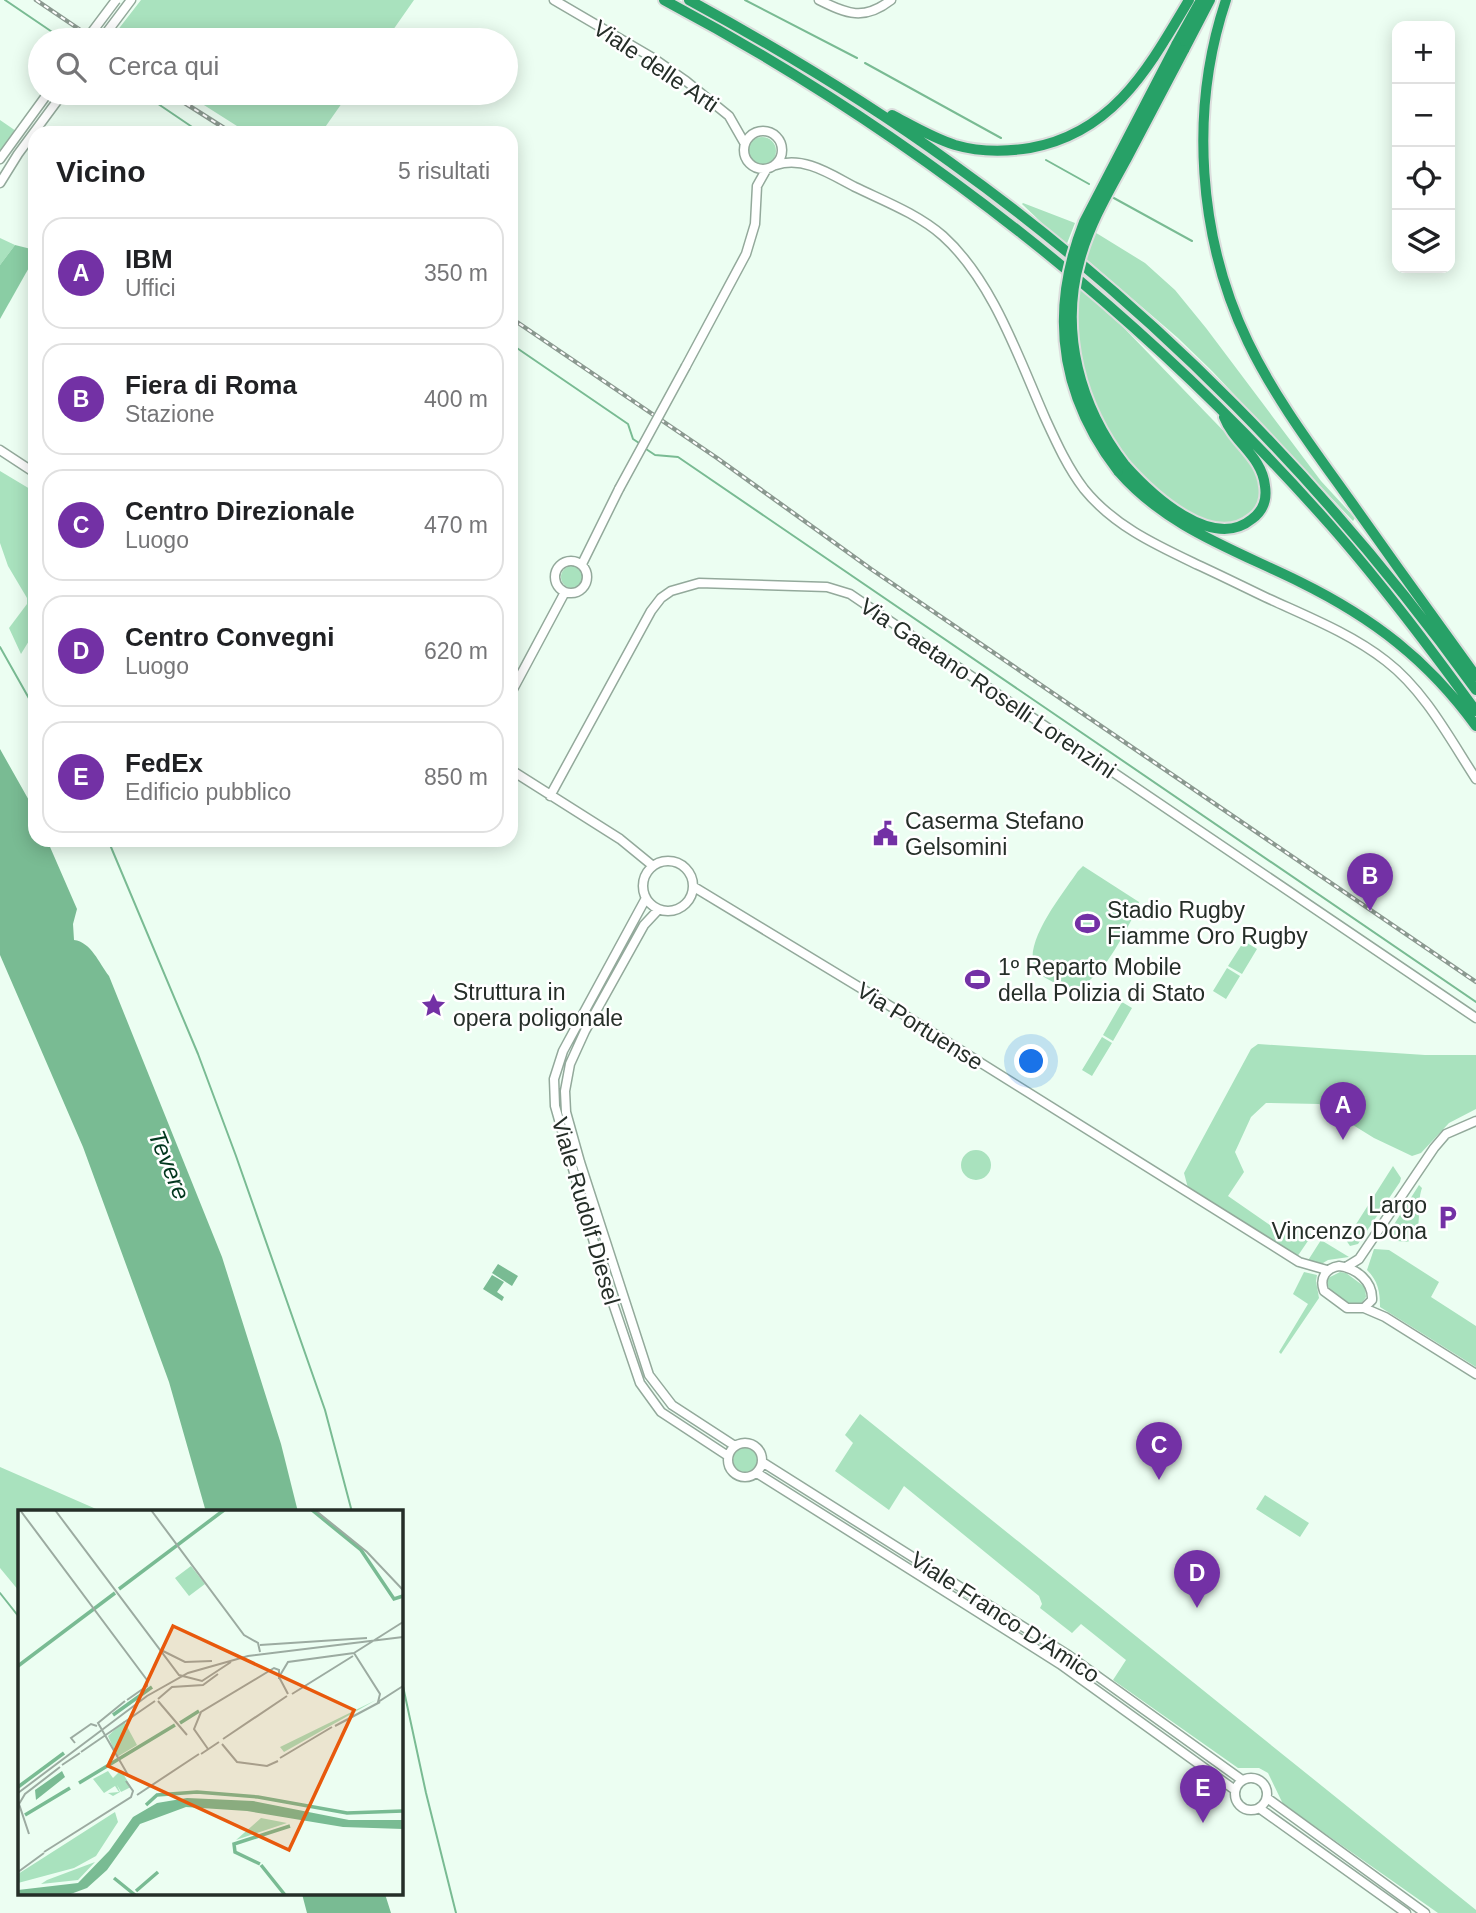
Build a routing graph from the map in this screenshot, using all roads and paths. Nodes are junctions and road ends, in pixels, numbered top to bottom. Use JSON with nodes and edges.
{"nodes":[{"id":1,"x":116,"y":0,"type":"edge"},
{"id":2,"x":131,"y":0,"type":"edge"},
{"id":3,"x":554,"y":0,"type":"edge"},
{"id":4,"x":656,"y":0,"type":"edge"},
{"id":5,"x":664,"y":0,"type":"edge"},
{"id":6,"x":689,"y":0,"type":"edge"},
{"id":7,"x":819,"y":0,"type":"edge"},
{"id":8,"x":891,"y":0,"type":"edge"},
{"id":9,"x":1189,"y":0,"type":"edge"},
{"id":10,"x":1200,"y":0,"type":"edge"},
{"id":11,"x":1210,"y":0,"type":"edge"},
{"id":12,"x":1226,"y":0,"type":"edge"},
{"id":13,"x":677,"y":7,"type":"junction"},
{"id":14,"x":95,"y":28,"type":"edge"},
{"id":15,"x":111,"y":28,"type":"edge"},
{"id":16,"x":1180,"y":47,"type":"junction"},
{"id":17,"x":833,"y":83,"type":"junction"},
{"id":18,"x":39,"y":105,"type":"edge"},
{"id":19,"x":54,"y":105,"type":"edge"},
{"id":20,"x":39,"y":126,"type":"edge"},
{"id":21,"x":28,"y":140,"type":"edge"},
{"id":22,"x":745,"y":144,"type":"junction"},
{"id":23,"x":0,"y":159,"type":"edge"},
{"id":24,"x":750,"y":164,"type":"junction"},
{"id":25,"x":776,"y":165,"type":"junction"},
{"id":26,"x":766,"y":170,"type":"junction"},
{"id":27,"x":0,"y":183,"type":"edge"},
{"id":28,"x":757,"y":186,"type":"junction"},
{"id":29,"x":1223,"y":411,"type":"junction"},
{"id":30,"x":0,"y":450,"type":"edge"},
{"id":31,"x":28,"y":468,"type":"edge"},
{"id":32,"x":1122,"y":468,"type":"junction"},
{"id":33,"x":582,"y":564,"type":"junction"},
{"id":34,"x":588,"y":578,"type":"junction"},
{"id":35,"x":600,"y":580,"type":"dead end"},
{"id":36,"x":565,"y":592,"type":"junction"},
{"id":37,"x":1476,"y":676,"type":"edge"},
{"id":38,"x":518,"y":680,"type":"edge"},
{"id":39,"x":1476,"y":690,"type":"edge"},
{"id":40,"x":1476,"y":711,"type":"edge"},
{"id":41,"x":1476,"y":726,"type":"edge"},
{"id":42,"x":518,"y":774,"type":"edge"},
{"id":43,"x":1476,"y":779,"type":"edge"},
{"id":44,"x":550,"y":796,"type":"junction"},
{"id":45,"x":653,"y":866,"type":"junction"},
{"id":46,"x":694,"y":887,"type":"junction"},
{"id":47,"x":646,"y":898,"type":"junction"},
{"id":48,"x":658,"y":909,"type":"junction"},
{"id":49,"x":1476,"y":1018,"type":"edge"},
{"id":50,"x":1476,"y":1118,"type":"edge"},
{"id":51,"x":1346,"y":1267,"type":"junction"},
{"id":52,"x":1327,"y":1270,"type":"junction"},
{"id":53,"x":1364,"y":1308,"type":"junction"},
{"id":54,"x":1476,"y":1374,"type":"edge"},
{"id":55,"x":735,"y":1446,"type":"junction"},
{"id":56,"x":728,"y":1456,"type":"junction"},
{"id":57,"x":762,"y":1462,"type":"junction"},
{"id":58,"x":757,"y":1473,"type":"junction"},
{"id":59,"x":1242,"y":1780,"type":"junction"},
{"id":60,"x":1235,"y":1790,"type":"junction"},
{"id":61,"x":1267,"y":1798,"type":"junction"},
{"id":62,"x":1259,"y":1808,"type":"junction"},
{"id":63,"x":1406,"y":1913,"type":"edge"},
{"id":64,"x":1425,"y":1913,"type":"edge"}],
"edges":[{"from":1,"to":14,"type":"street","bridge":true},
{"from":2,"to":15,"type":"street"},
{"from":3,"to":22,"type":"street","name":"Viale delle Arti"},
{"from":4,"to":13,"type":"highway"},
{"from":5,"to":13,"type":"highway"},
{"from":6,"to":17,"type":"highway"},
{"from":7,"to":8,"type":"street"},
{"from":9,"to":17,"type":"highway"},
{"from":10,"to":16,"type":"highway"},
{"from":11,"to":16,"type":"highway"},
{"from":12,"to":37,"type":"highway"},
{"from":13,"to":29,"type":"highway"},
{"from":16,"to":32,"type":"highway","bridge":true},
{"from":17,"to":39,"type":"highway"},
{"from":18,"to":23,"type":"street"},
{"from":19,"to":20,"type":"street"},
{"from":21,"to":27,"type":"street"},
{"from":22,"to":24,"type":"street","name":"Viale delle Arti"},
{"from":22,"to":25,"type":"street"},
{"from":24,"to":26,"type":"street"},
{"from":24,"to":28,"type":"street","name":"Viale delle Arti"},
{"from":25,"to":26,"type":"street"},
{"from":25,"to":43,"type":"street"},
{"from":26,"to":28,"type":"street"},
{"from":28,"to":33,"type":"street","bridge":true},
{"from":29,"to":32,"type":"highway"},
{"from":29,"to":40,"type":"highway"},
{"from":30,"to":31,"type":"street"},
{"from":32,"to":41,"type":"highway"},
{"from":33,"to":34,"type":"street"},
{"from":33,"to":36,"type":"street"},
{"from":34,"to":35,"type":"street"},
{"from":34,"to":36,"type":"street"},
{"from":36,"to":38,"type":"street"},
{"from":42,"to":44,"type":"street"},
{"from":44,"to":45,"type":"street"},
{"from":44,"to":49,"type":"street","name":"Via Gaetano Roselli Lorenzini"},
{"from":45,"to":46,"type":"street"},
{"from":45,"to":47,"type":"street"},
{"from":46,"to":48,"type":"street"},
{"from":46,"to":52,"type":"street","name":"Via Portuense"},
{"from":47,"to":48,"type":"street"},
{"from":47,"to":56,"type":"street","name":"Viale Rudolf Diesel"},
{"from":48,"to":55,"type":"street","name":"Viale Rudolf Diesel"},
{"from":50,"to":51,"type":"street"},
{"from":51,"to":52,"type":"street"},
{"from":51,"to":53,"type":"street"},
{"from":52,"to":53,"type":"street"},
{"from":53,"to":54,"type":"street"},
{"from":55,"to":56,"type":"street"},
{"from":55,"to":57,"type":"street"},
{"from":56,"to":58,"type":"street"},
{"from":57,"to":58,"type":"street"},
{"from":57,"to":59,"type":"street","name":"Viale Franco D'Amico"},
{"from":58,"to":60,"type":"street","name":"Viale Franco D'Amico"},
{"from":59,"to":60,"type":"street"},
{"from":59,"to":61,"type":"street"},
{"from":60,"to":62,"type":"street"},
{"from":61,"to":62,"type":"street"},
{"from":61,"to":64,"type":"street"},
{"from":62,"to":63,"type":"street"}]}
